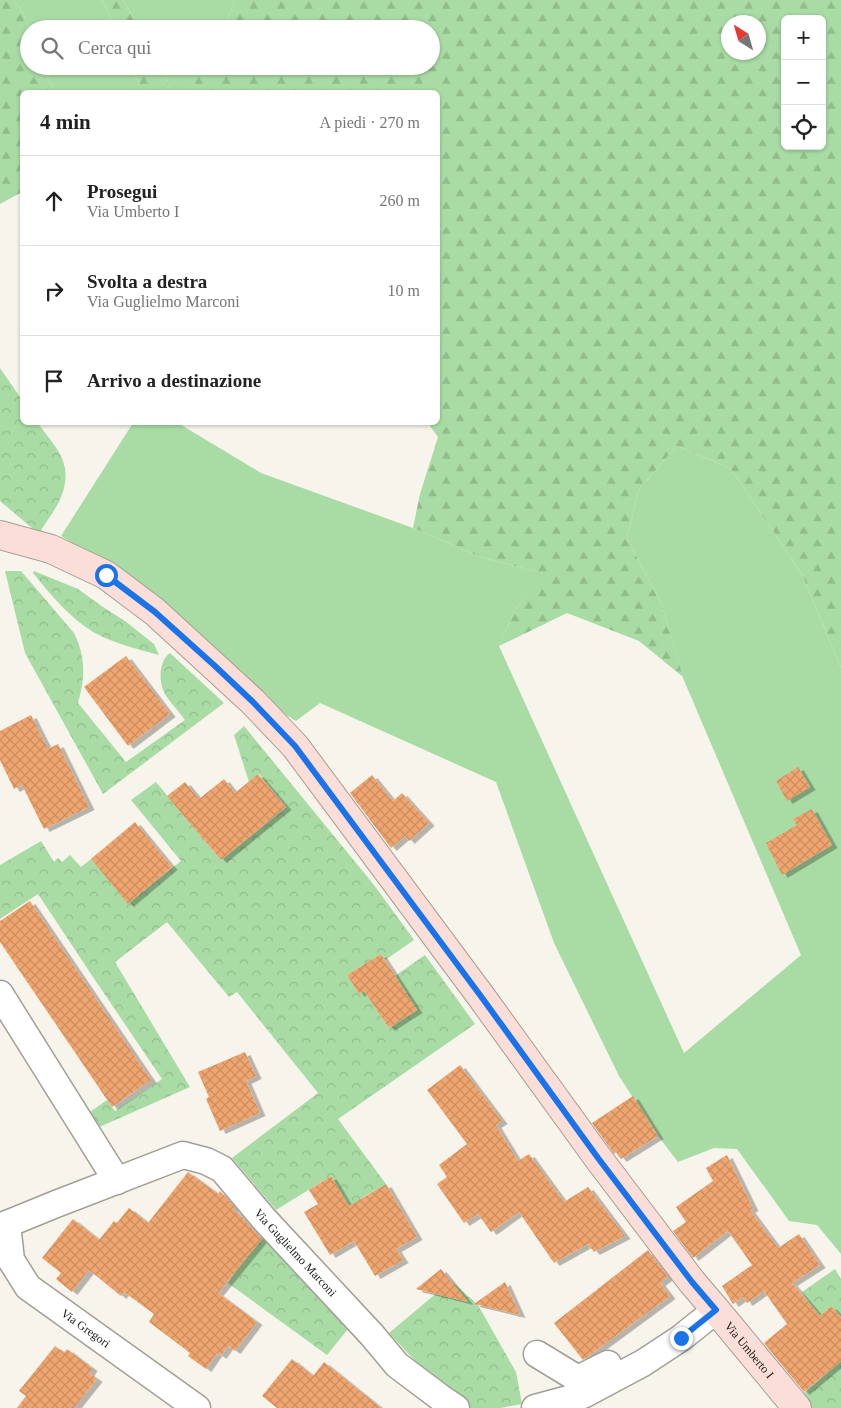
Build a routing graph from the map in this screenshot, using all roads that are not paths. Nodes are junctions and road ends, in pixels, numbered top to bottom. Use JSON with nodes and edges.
{"nodes":[{"id":1,"x":0,"y":535,"type":"edge"},
{"id":2,"x":0,"y":994,"type":"edge"},
{"id":3,"x":117,"y":1181,"type":"junction"},
{"id":4,"x":3,"y":1220,"type":"edge"},
{"id":5,"x":716,"y":1310,"type":"junction"},
{"id":6,"x":672,"y":1344,"type":"junction"},
{"id":7,"x":537,"y":1354,"type":"dead end"},
{"id":8,"x":197,"y":1408,"type":"edge"},
{"id":9,"x":456,"y":1408,"type":"edge"},
{"id":10,"x":535,"y":1408,"type":"edge"},
{"id":11,"x":797,"y":1408,"type":"edge"}],
"edges":[{"from":1,"to":5,"type":"main road","name":"Via Umberto I"},
{"from":2,"to":3,"type":"street"},
{"from":3,"to":4,"type":"street","name":"Via Guglielmo Marconi"},
{"from":3,"to":9,"type":"street","name":"Via Guglielmo Marconi"},
{"from":4,"to":8,"type":"street","name":"Via Gregori"},
{"from":5,"to":6,"type":"street"},
{"from":5,"to":11,"type":"main road","name":"Via Umberto I"},
{"from":6,"to":7,"type":"street"},
{"from":6,"to":10,"type":"street"}]}
